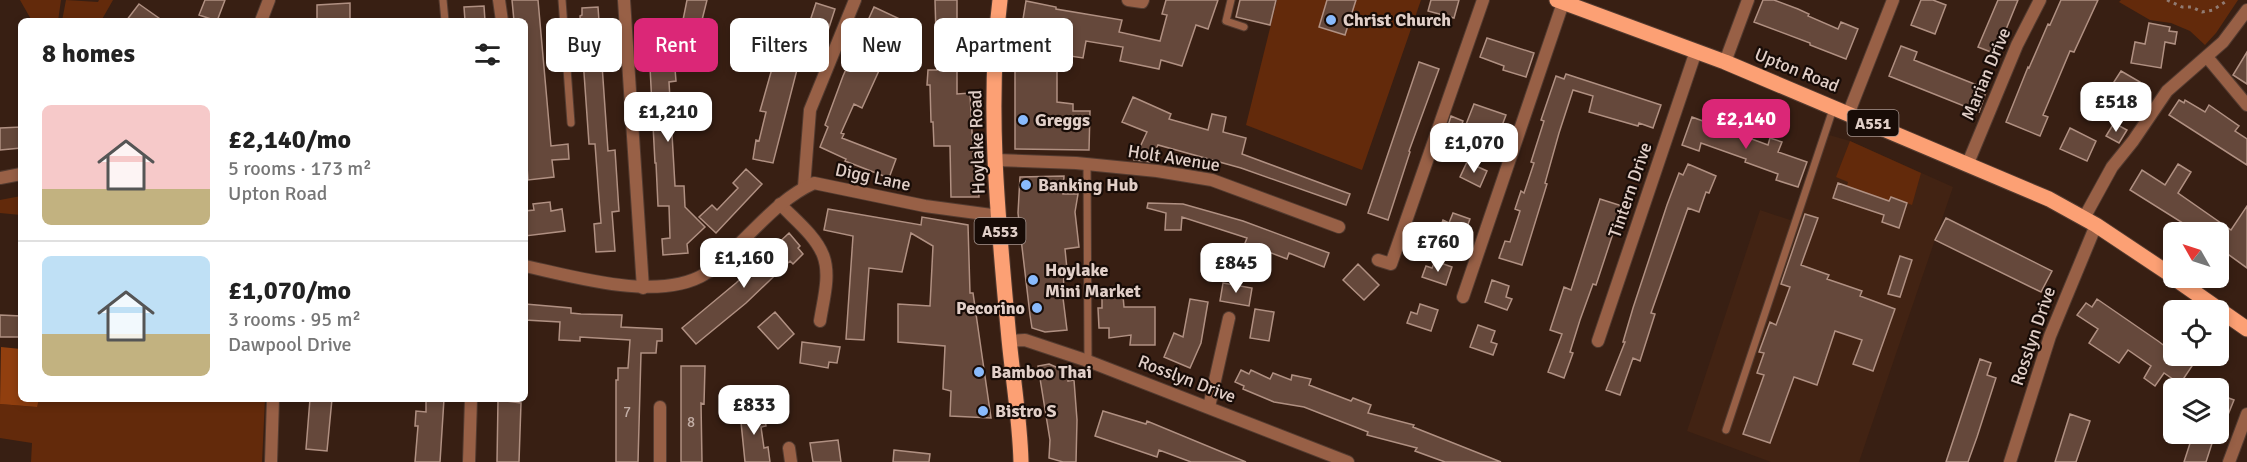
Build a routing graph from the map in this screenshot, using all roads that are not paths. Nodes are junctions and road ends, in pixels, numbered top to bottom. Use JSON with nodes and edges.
{"nodes":[{"id":1,"x":269,"y":0,"type":"edge"},
{"id":2,"x":443,"y":0,"type":"edge"},
{"id":3,"x":499,"y":0,"type":"edge"},
{"id":4,"x":562,"y":0,"type":"edge"},
{"id":5,"x":624,"y":0,"type":"edge"},
{"id":6,"x":855,"y":0,"type":"edge"},
{"id":7,"x":999,"y":0,"type":"edge"},
{"id":8,"x":1128,"y":0,"type":"edge"},
{"id":9,"x":1143,"y":0,"type":"edge"},
{"id":10,"x":1231,"y":0,"type":"edge"},
{"id":11,"x":1483,"y":0,"type":"edge"},
{"id":12,"x":1748,"y":0,"type":"edge"},
{"id":13,"x":1893,"y":0,"type":"edge"},
{"id":14,"x":2040,"y":0,"type":"edge"},
{"id":15,"x":1560,"y":1,"type":"edge"},
{"id":16,"x":2247,"y":9,"type":"edge"},
{"id":17,"x":262,"y":18,"type":"edge"},
{"id":18,"x":445,"y":18,"type":"edge"},
{"id":19,"x":502,"y":18,"type":"edge"},
{"id":20,"x":1244,"y":27,"type":"dead end"},
{"id":21,"x":1696,"y":51,"type":"junction"},
{"id":22,"x":2207,"y":57,"type":"junction"},
{"id":23,"x":1725,"y":62,"type":"junction"},
{"id":24,"x":2247,"y":105,"type":"edge"},
{"id":25,"x":1834,"y":106,"type":"junction"},
{"id":26,"x":1849,"y":112,"type":"junction"},
{"id":27,"x":572,"y":123,"type":"dead end"},
{"id":28,"x":996,"y":160,"type":"junction"},
{"id":29,"x":1968,"y":163,"type":"junction"},
{"id":30,"x":1087,"y":164,"type":"junction"},
{"id":31,"x":18,"y":175,"type":"edge"},
{"id":32,"x":0,"y":178,"type":"edge"},
{"id":33,"x":804,"y":187,"type":"junction"},
{"id":34,"x":780,"y":204,"type":"junction"},
{"id":35,"x":999,"y":216,"type":"junction"},
{"id":36,"x":2090,"y":221,"type":"junction"},
{"id":37,"x":1339,"y":227,"type":"dead end"},
{"id":38,"x":1378,"y":260,"type":"dead end"},
{"id":39,"x":528,"y":267,"type":"edge"},
{"id":40,"x":2163,"y":270,"type":"edge"},
{"id":41,"x":643,"y":288,"type":"junction"},
{"id":42,"x":2189,"y":288,"type":"edge"},
{"id":43,"x":1463,"y":297,"type":"dead end"},
{"id":44,"x":1229,"y":318,"type":"dead end"},
{"id":45,"x":820,"y":321,"type":"dead end"},
{"id":46,"x":2247,"y":329,"type":"edge"},
{"id":47,"x":1009,"y":341,"type":"junction"},
{"id":48,"x":1598,"y":341,"type":"dead end"},
{"id":49,"x":1089,"y":361,"type":"junction"},
{"id":50,"x":273,"y":402,"type":"edge"},
{"id":51,"x":471,"y":402,"type":"edge"},
{"id":52,"x":660,"y":407,"type":"dead end"},
{"id":53,"x":1209,"y":407,"type":"junction"},
{"id":54,"x":2247,"y":414,"type":"edge"},
{"id":55,"x":1726,"y":430,"type":"dead end"},
{"id":56,"x":789,"y":448,"type":"dead end"},
{"id":57,"x":270,"y":462,"type":"edge"},
{"id":58,"x":469,"y":462,"type":"edge"},
{"id":59,"x":660,"y":462,"type":"edge"},
{"id":60,"x":791,"y":462,"type":"edge"},
{"id":61,"x":1021,"y":462,"type":"edge"},
{"id":62,"x":1348,"y":462,"type":"edge"},
{"id":63,"x":2010,"y":462,"type":"edge"},
{"id":64,"x":2229,"y":462,"type":"edge"}],
"edges":[{"from":1,"to":17,"type":"street"},
{"from":2,"to":18,"type":"lane"},
{"from":3,"to":19,"type":"street"},
{"from":4,"to":27,"type":"lane"},
{"from":5,"to":41,"type":"street"},
{"from":6,"to":33,"type":"street"},
{"from":7,"to":28,"type":"main road","name":"Hoylake Road","number":"A553"},
{"from":8,"to":9,"type":"street"},
{"from":10,"to":20,"type":"lane"},
{"from":11,"to":38,"type":"street"},
{"from":12,"to":23,"type":"street"},
{"from":13,"to":26,"type":"street"},
{"from":14,"to":29,"type":"street","name":"Marian Drive"},
{"from":15,"to":21,"type":"main road","name":"Upton Road","number":"A551"},
{"from":15,"to":43,"type":"street"},
{"from":16,"to":22,"type":"street","name":"Rosslyn Drive"},
{"from":21,"to":23,"type":"main road","name":"Upton Road","number":"A551"},
{"from":21,"to":48,"type":"street","name":"Tintern Drive"},
{"from":22,"to":24,"type":"street"},
{"from":22,"to":36,"type":"street","name":"Rosslyn Drive"},
{"from":23,"to":25,"type":"main road","name":"Upton Road","number":"A551"},
{"from":25,"to":26,"type":"main road","name":"Upton Road","number":"A551"},
{"from":25,"to":55,"type":"lane"},
{"from":26,"to":29,"type":"main road","name":"Upton Road","number":"A551"},
{"from":28,"to":30,"type":"street","name":"Holt Avenue"},
{"from":28,"to":35,"type":"main road","name":"Hoylake Road","number":"A553"},
{"from":29,"to":36,"type":"main road","name":"Upton Road","number":"A551"},
{"from":30,"to":37,"type":"street","name":"Holt Avenue"},
{"from":30,"to":49,"type":"lane"},
{"from":31,"to":32,"type":"street"},
{"from":33,"to":34,"type":"street"},
{"from":33,"to":35,"type":"street","name":"Digg Lane"},
{"from":34,"to":41,"type":"street"},
{"from":34,"to":45,"type":"street"},
{"from":35,"to":47,"type":"main road","name":"Hoylake Road","number":"A553"},
{"from":36,"to":40,"type":"main road","name":"Upton Road","number":"A551"},
{"from":36,"to":63,"type":"street","name":"Rosslyn Drive"},
{"from":39,"to":41,"type":"street"},
{"from":42,"to":46,"type":"main road","name":"Upton Road","number":"A551"},
{"from":44,"to":53,"type":"street"},
{"from":47,"to":49,"type":"street","name":"Rosslyn Drive"},
{"from":47,"to":61,"type":"main road","name":"Hoylake Road","number":"A553"},
{"from":49,"to":53,"type":"street","name":"Rosslyn Drive"},
{"from":50,"to":57,"type":"street"},
{"from":51,"to":58,"type":"street"},
{"from":52,"to":59,"type":"street"},
{"from":53,"to":62,"type":"street","name":"Rosslyn Drive"},
{"from":54,"to":64,"type":"street"},
{"from":56,"to":60,"type":"street"}]}
